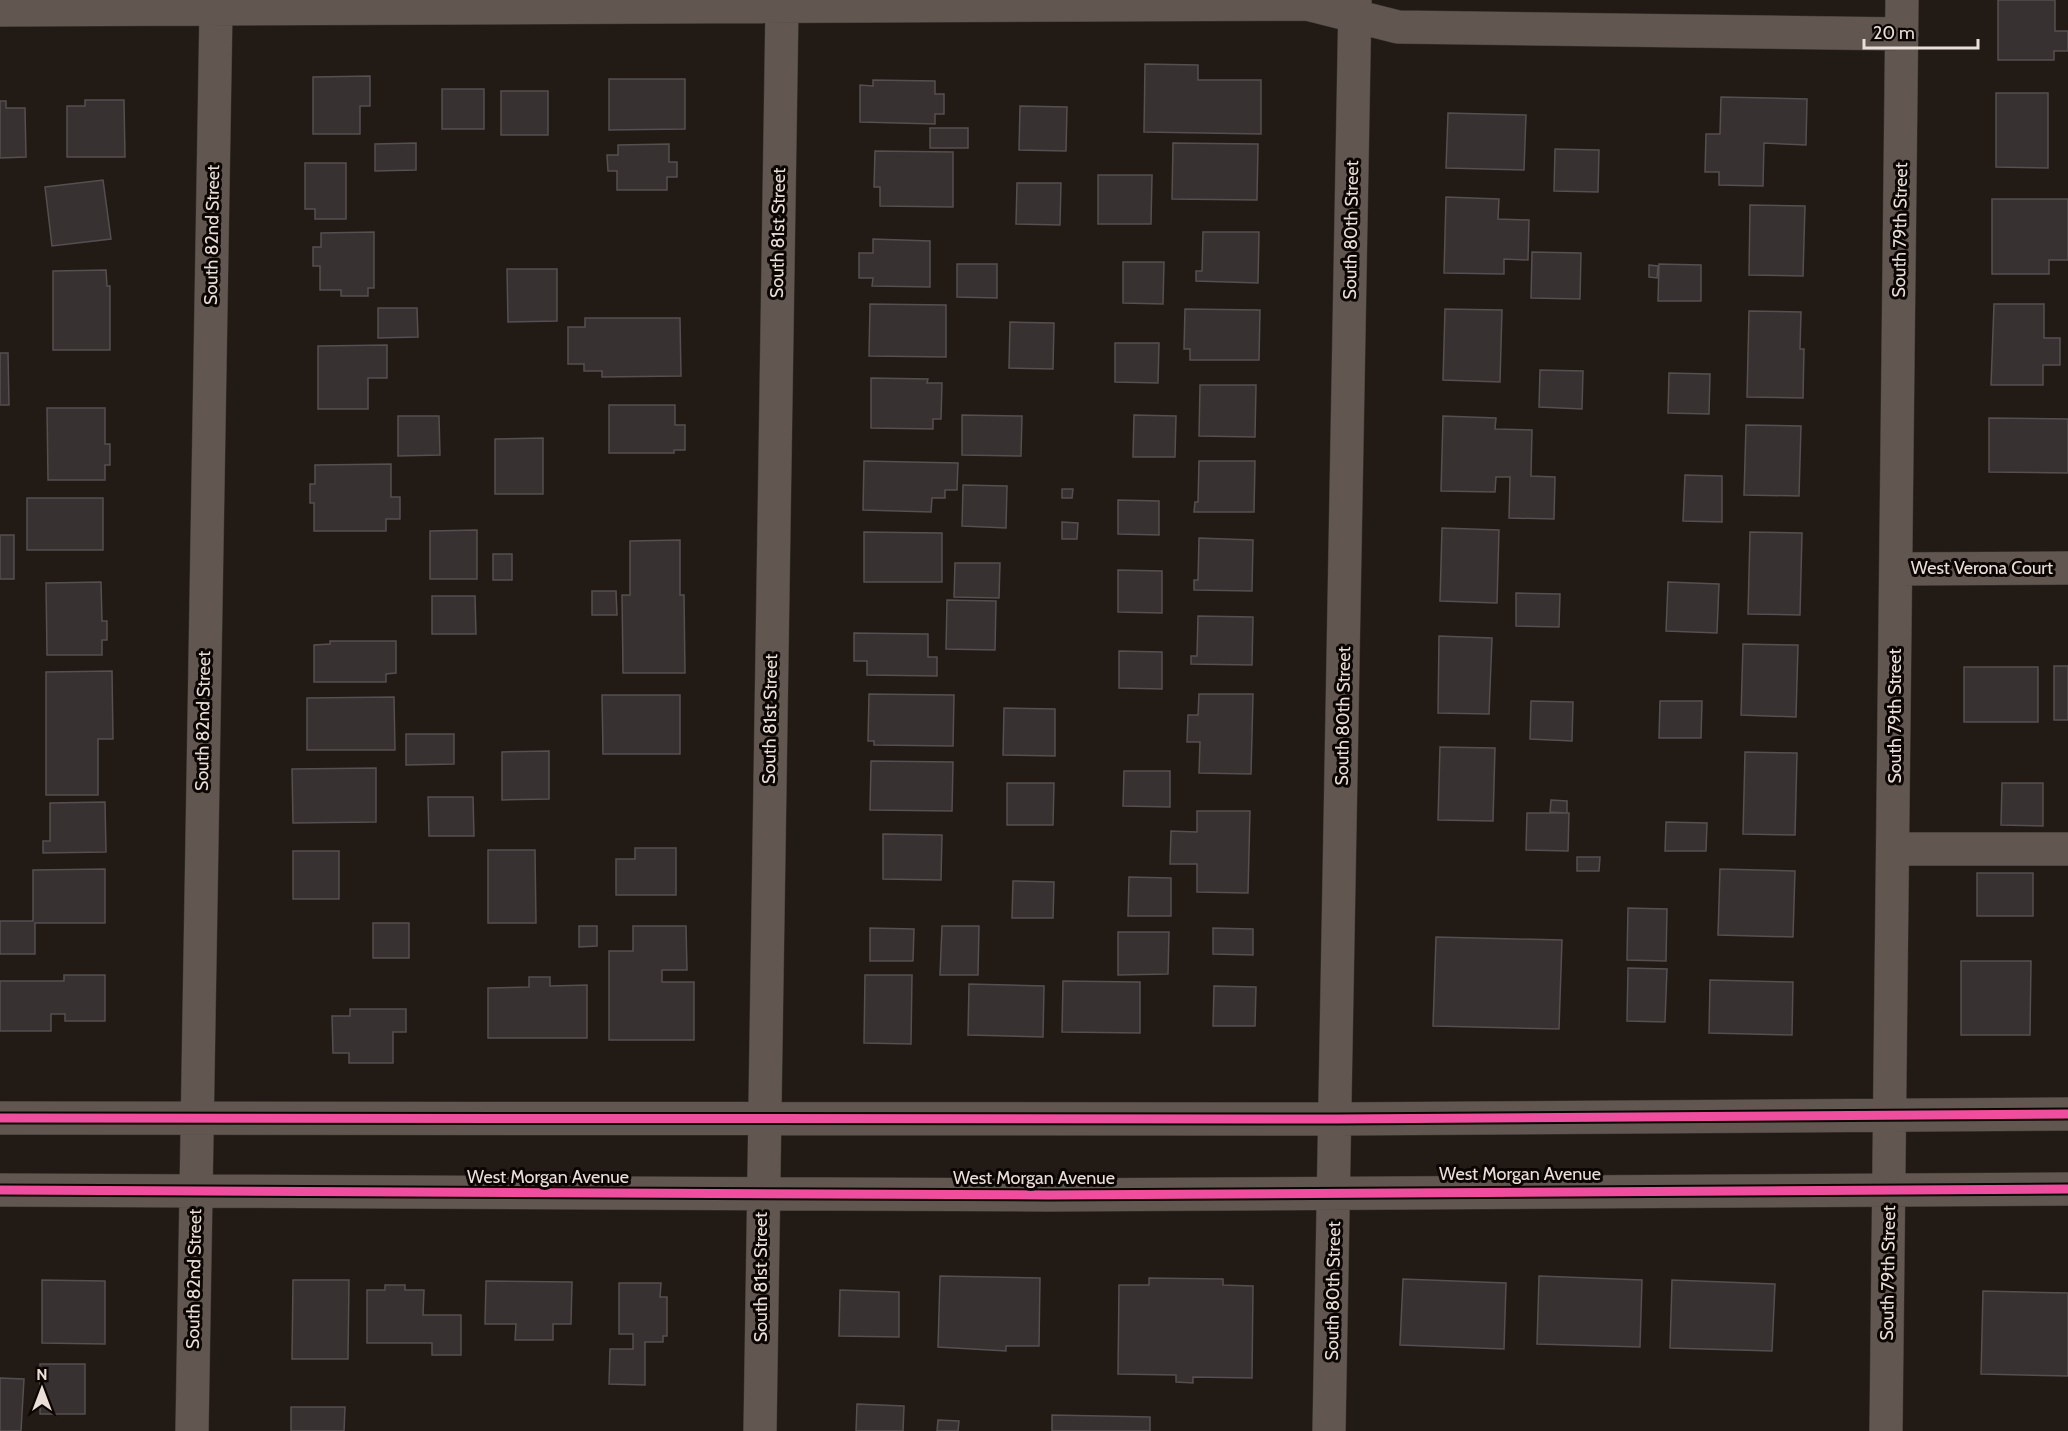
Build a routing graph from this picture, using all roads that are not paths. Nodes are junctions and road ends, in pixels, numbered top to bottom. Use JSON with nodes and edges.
{"nodes":[{"id":1,"x":1902,"y":0,"type":"edge"},
{"id":2,"x":782,"y":7,"type":"junction"},
{"id":3,"x":1355,"y":9,"type":"edge"},
{"id":4,"x":0,"y":10,"type":"edge"},
{"id":5,"x":216,"y":10,"type":"junction"},
{"id":6,"x":1902,"y":34,"type":"junction"},
{"id":7,"x":2068,"y":568,"type":"edge"},
{"id":8,"x":1896,"y":569,"type":"junction"},
{"id":9,"x":1893,"y":849,"type":"junction"},
{"id":10,"x":2068,"y":849,"type":"edge"},
{"id":11,"x":1891,"y":1113,"type":"junction"},
{"id":12,"x":2068,"y":1113,"type":"edge"},
{"id":13,"x":763,"y":1117,"type":"junction"},
{"id":14,"x":0,"y":1118,"type":"edge"},
{"id":15,"x":196,"y":1118,"type":"junction"},
{"id":16,"x":1336,"y":1119,"type":"junction"},
{"id":17,"x":1890,"y":1189,"type":"junction"},
{"id":18,"x":2068,"y":1189,"type":"edge"},
{"id":19,"x":0,"y":1190,"type":"edge"},
{"id":20,"x":195,"y":1191,"type":"junction"},
{"id":21,"x":1335,"y":1192,"type":"junction"},
{"id":22,"x":762,"y":1195,"type":"junction"},
{"id":23,"x":192,"y":1431,"type":"edge"},
{"id":24,"x":760,"y":1431,"type":"edge"},
{"id":25,"x":1329,"y":1431,"type":"edge"},
{"id":26,"x":1886,"y":1431,"type":"edge"}],
"edges":[{"from":1,"to":6,"type":"street","name":"South 79th Street"},
{"from":2,"to":3,"type":"street"},
{"from":2,"to":5,"type":"street"},
{"from":2,"to":13,"type":"street","name":"South 81st Street"},
{"from":3,"to":6,"type":"street"},
{"from":3,"to":16,"type":"street","name":"South 80th Street"},
{"from":4,"to":5,"type":"street"},
{"from":5,"to":15,"type":"street","name":"South 82nd Street"},
{"from":6,"to":8,"type":"street","name":"South 79th Street"},
{"from":7,"to":8,"type":"street","name":"West Verona Court"},
{"from":8,"to":9,"type":"street","name":"South 79th Street"},
{"from":9,"to":10,"type":"street"},
{"from":9,"to":11,"type":"street","name":"South 79th Street"},
{"from":11,"to":12,"type":"street"},
{"from":11,"to":16,"type":"street"},
{"from":11,"to":17,"type":"street","name":"South 79th Street"},
{"from":13,"to":15,"type":"street"},
{"from":13,"to":16,"type":"street"},
{"from":13,"to":22,"type":"street","name":"South 81st Street"},
{"from":14,"to":15,"type":"street"},
{"from":15,"to":20,"type":"street","name":"South 82nd Street"},
{"from":16,"to":21,"type":"street","name":"South 80th Street"},
{"from":17,"to":18,"type":"street","name":"West Morgan Avenue"},
{"from":17,"to":21,"type":"street","name":"West Morgan Avenue"},
{"from":17,"to":26,"type":"street","name":"South 79th Street"},
{"from":19,"to":20,"type":"street","name":"West Morgan Avenue"},
{"from":20,"to":22,"type":"street","name":"West Morgan Avenue"},
{"from":20,"to":23,"type":"street","name":"South 82nd Street"},
{"from":21,"to":22,"type":"street","name":"West Morgan Avenue"},
{"from":21,"to":25,"type":"street","name":"South 80th Street"},
{"from":22,"to":24,"type":"street","name":"South 81st Street"}]}
